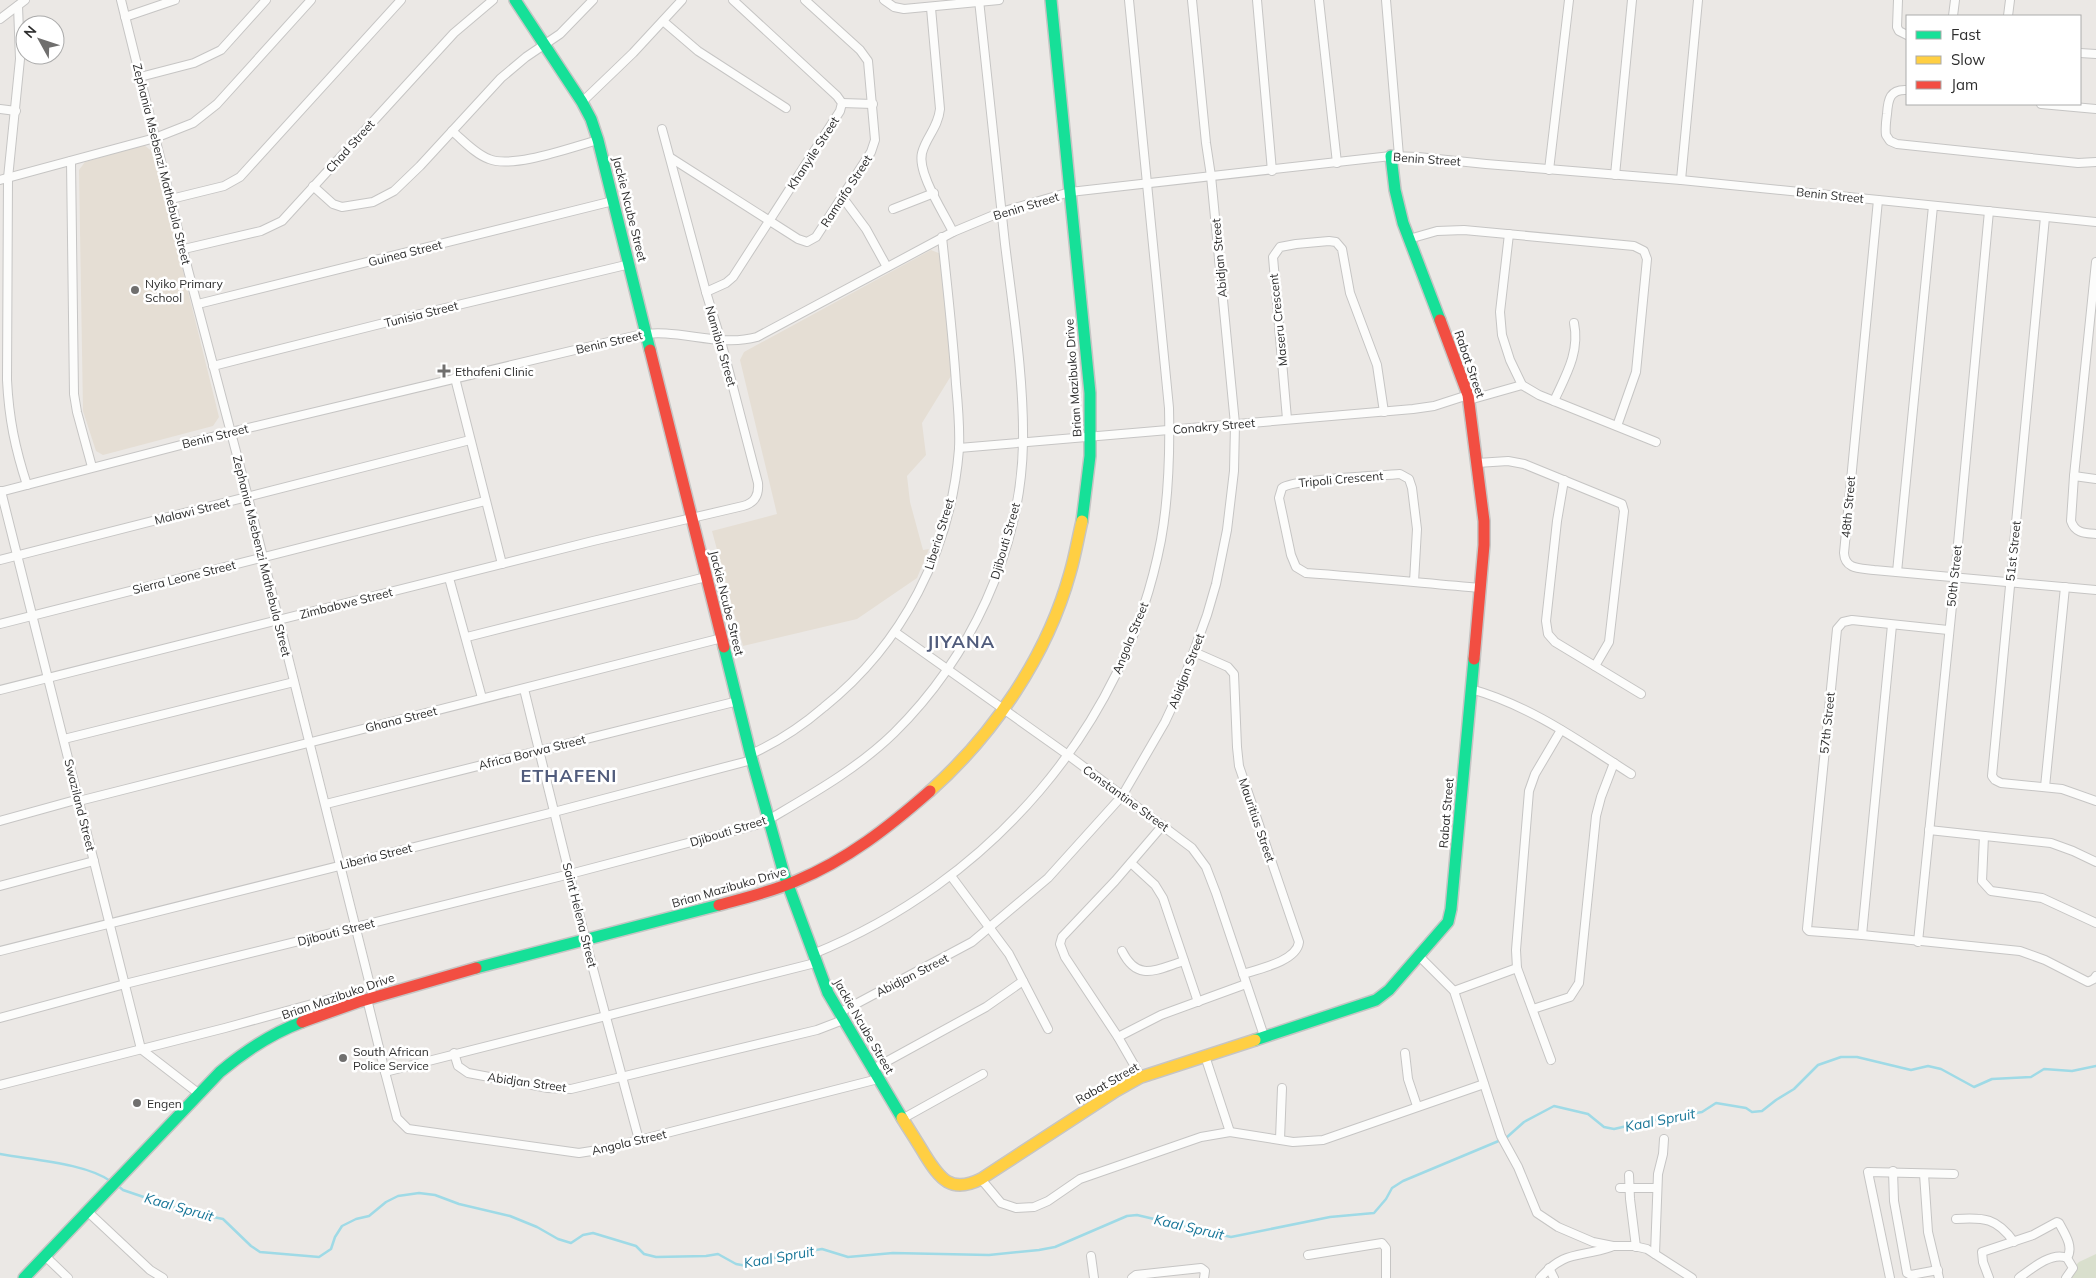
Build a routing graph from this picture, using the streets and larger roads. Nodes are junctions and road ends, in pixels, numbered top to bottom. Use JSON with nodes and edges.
{"nodes":[{"id":1,"x":25,"y":0,"type":"edge"},
{"id":2,"x":121,"y":0,"type":"edge"},
{"id":3,"x":175,"y":0,"type":"edge"},
{"id":4,"x":266,"y":0,"type":"edge"},
{"id":5,"x":311,"y":0,"type":"edge"},
{"id":6,"x":401,"y":0,"type":"edge"},
{"id":7,"x":493,"y":0,"type":"edge"},
{"id":8,"x":516,"y":0,"type":"edge"},
{"id":9,"x":593,"y":0,"type":"edge"},
{"id":10,"x":682,"y":0,"type":"edge"},
{"id":11,"x":733,"y":0,"type":"edge"},
{"id":12,"x":805,"y":0,"type":"edge"},
{"id":13,"x":884,"y":0,"type":"edge"},
{"id":14,"x":916,"y":0,"type":"edge"},
{"id":15,"x":999,"y":0,"type":"edge"},
{"id":16,"x":1051,"y":0,"type":"edge"},
{"id":17,"x":1129,"y":0,"type":"edge"},
{"id":18,"x":1192,"y":0,"type":"edge"},
{"id":19,"x":1257,"y":0,"type":"edge"},
{"id":20,"x":1320,"y":0,"type":"edge"},
{"id":21,"x":1386,"y":0,"type":"edge"},
{"id":22,"x":1569,"y":0,"type":"edge"},
{"id":23,"x":1632,"y":0,"type":"edge"},
{"id":24,"x":1698,"y":0,"type":"edge"},
{"id":25,"x":1898,"y":0,"type":"edge"},
{"id":26,"x":1954,"y":0,"type":"edge"},
{"id":27,"x":2010,"y":0,"type":"edge"},
{"id":28,"x":979,"y":1,"type":"edge"},
{"id":29,"x":18,"y":6,"type":"junction"},
{"id":30,"x":931,"y":8,"type":"junction"},
{"id":31,"x":917,"y":9,"type":"junction"},
{"id":32,"x":1953,"y":15,"type":"edge"},
{"id":33,"x":2008,"y":15,"type":"edge"},
{"id":34,"x":125,"y":16,"type":"junction"},
{"id":35,"x":0,"y":19,"type":"edge"},
{"id":36,"x":663,"y":21,"type":"junction"},
{"id":37,"x":1906,"y":35,"type":"edge"},
{"id":38,"x":545,"y":44,"type":"junction"},
{"id":39,"x":2081,"y":52,"type":"edge"},
{"id":40,"x":2096,"y":54,"type":"edge"},
{"id":41,"x":140,"y":77,"type":"junction"},
{"id":42,"x":1906,"y":90,"type":"edge"},
{"id":43,"x":582,"y":102,"type":"junction"},
{"id":44,"x":842,"y":103,"type":"junction"},
{"id":45,"x":873,"y":104,"type":"junction"},
{"id":46,"x":2052,"y":105,"type":"edge"},
{"id":47,"x":786,"y":108,"type":"dead end"},
{"id":48,"x":0,"y":109,"type":"edge"},
{"id":49,"x":2096,"y":109,"type":"edge"},
{"id":50,"x":16,"y":111,"type":"junction"},
{"id":51,"x":662,"y":129,"type":"dead end"},
{"id":52,"x":452,"y":131,"type":"junction"},
{"id":53,"x":155,"y":138,"type":"junction"},
{"id":54,"x":598,"y":140,"type":"junction"},
{"id":55,"x":1395,"y":156,"type":"junction"},
{"id":56,"x":671,"y":158,"type":"junction"},
{"id":57,"x":71,"y":161,"type":"junction"},
{"id":58,"x":2096,"y":162,"type":"edge"},
{"id":59,"x":1337,"y":163,"type":"junction"},
{"id":60,"x":1550,"y":170,"type":"junction"},
{"id":61,"x":1272,"y":171,"type":"junction"},
{"id":62,"x":1615,"y":175,"type":"junction"},
{"id":63,"x":1211,"y":176,"type":"junction"},
{"id":64,"x":4,"y":179,"type":"edge"},
{"id":65,"x":1681,"y":180,"type":"junction"},
{"id":66,"x":1148,"y":184,"type":"junction"},
{"id":67,"x":313,"y":186,"type":"junction"},
{"id":68,"x":1070,"y":192,"type":"junction"},
{"id":69,"x":934,"y":193,"type":"junction"},
{"id":70,"x":843,"y":198,"type":"junction"},
{"id":71,"x":171,"y":199,"type":"junction"},
{"id":72,"x":1878,"y":200,"type":"junction"},
{"id":73,"x":612,"y":201,"type":"junction"},
{"id":74,"x":1933,"y":206,"type":"junction"},
{"id":75,"x":893,"y":208,"type":"dead end"},
{"id":76,"x":1989,"y":211,"type":"junction"},
{"id":77,"x":1001,"y":212,"type":"junction"},
{"id":78,"x":2045,"y":217,"type":"junction"},
{"id":79,"x":769,"y":220,"type":"junction"},
{"id":80,"x":2096,"y":222,"type":"edge"},
{"id":81,"x":954,"y":232,"type":"junction"},
{"id":82,"x":1509,"y":234,"type":"junction"},
{"id":83,"x":942,"y":237,"type":"junction"},
{"id":84,"x":1409,"y":239,"type":"junction"},
{"id":85,"x":184,"y":248,"type":"junction"},
{"id":86,"x":2096,"y":262,"type":"edge"},
{"id":87,"x":630,"y":264,"type":"junction"},
{"id":88,"x":887,"y":267,"type":"junction"},
{"id":89,"x":706,"y":292,"type":"junction"},
{"id":90,"x":198,"y":304,"type":"junction"},
{"id":91,"x":1574,"y":322,"type":"dead end"},
{"id":92,"x":646,"y":333,"type":"junction"},
{"id":93,"x":721,"y":341,"type":"junction"},
{"id":94,"x":213,"y":366,"type":"junction"},
{"id":95,"x":455,"y":378,"type":"junction"},
{"id":96,"x":1522,"y":385,"type":"junction"},
{"id":97,"x":1469,"y":398,"type":"junction"},
{"id":98,"x":1554,"y":401,"type":"junction"},
{"id":99,"x":1384,"y":412,"type":"junction"},
{"id":100,"x":1287,"y":419,"type":"junction"},
{"id":101,"x":1235,"y":424,"type":"junction"},
{"id":102,"x":1618,"y":426,"type":"junction"},
{"id":103,"x":1169,"y":430,"type":"junction"},
{"id":104,"x":231,"y":432,"type":"junction"},
{"id":105,"x":1091,"y":437,"type":"junction"},
{"id":106,"x":470,"y":440,"type":"junction"},
{"id":107,"x":1656,"y":442,"type":"dead end"},
{"id":108,"x":1023,"y":443,"type":"junction"},
{"id":109,"x":959,"y":448,"type":"junction"},
{"id":110,"x":1477,"y":463,"type":"junction"},
{"id":111,"x":92,"y":467,"type":"junction"},
{"id":112,"x":2074,"y":476,"type":"junction"},
{"id":113,"x":2096,"y":479,"type":"edge"},
{"id":114,"x":1564,"y":480,"type":"junction"},
{"id":115,"x":27,"y":485,"type":"junction"},
{"id":116,"x":1,"y":492,"type":"edge"},
{"id":117,"x":248,"y":497,"type":"junction"},
{"id":118,"x":485,"y":502,"type":"junction"},
{"id":119,"x":692,"y":517,"type":"junction"},
{"id":120,"x":2096,"y":534,"type":"edge"},
{"id":121,"x":17,"y":556,"type":"junction"},
{"id":122,"x":263,"y":558,"type":"junction"},
{"id":123,"x":0,"y":560,"type":"edge"},
{"id":124,"x":502,"y":564,"type":"junction"},
{"id":125,"x":1897,"y":572,"type":"junction"},
{"id":126,"x":1955,"y":576,"type":"junction"},
{"id":127,"x":706,"y":577,"type":"junction"},
{"id":128,"x":449,"y":578,"type":"junction"},
{"id":129,"x":2010,"y":581,"type":"junction"},
{"id":130,"x":1414,"y":582,"type":"junction"},
{"id":131,"x":2065,"y":587,"type":"junction"},
{"id":132,"x":1480,"y":588,"type":"junction"},
{"id":133,"x":2096,"y":590,"type":"edge"},
{"id":134,"x":32,"y":616,"type":"junction"},
{"id":135,"x":278,"y":620,"type":"junction"},
{"id":136,"x":0,"y":624,"type":"edge"},
{"id":137,"x":1892,"y":624,"type":"junction"},
{"id":138,"x":1948,"y":630,"type":"junction"},
{"id":139,"x":895,"y":632,"type":"junction"},
{"id":140,"x":467,"y":637,"type":"junction"},
{"id":141,"x":722,"y":638,"type":"junction"},
{"id":142,"x":1194,"y":652,"type":"junction"},
{"id":143,"x":1596,"y":666,"type":"junction"},
{"id":144,"x":947,"y":670,"type":"junction"},
{"id":145,"x":48,"y":678,"type":"junction"},
{"id":146,"x":294,"y":682,"type":"junction"},
{"id":147,"x":524,"y":689,"type":"junction"},
{"id":148,"x":1471,"y":689,"type":"junction"},
{"id":149,"x":0,"y":690,"type":"edge"},
{"id":150,"x":1641,"y":694,"type":"dead end"},
{"id":151,"x":482,"y":698,"type":"junction"},
{"id":152,"x":738,"y":701,"type":"junction"},
{"id":153,"x":1004,"y":710,"type":"junction"},
{"id":154,"x":1561,"y":730,"type":"junction"},
{"id":155,"x":64,"y":739,"type":"junction"},
{"id":156,"x":310,"y":742,"type":"junction"},
{"id":157,"x":539,"y":750,"type":"junction"},
{"id":158,"x":1068,"y":755,"type":"junction"},
{"id":159,"x":752,"y":757,"type":"junction"},
{"id":160,"x":1614,"y":763,"type":"junction"},
{"id":161,"x":1631,"y":774,"type":"dead end"},
{"id":162,"x":2045,"y":788,"type":"junction"},
{"id":163,"x":1122,"y":796,"type":"junction"},
{"id":164,"x":79,"y":800,"type":"junction"},
{"id":165,"x":2096,"y":801,"type":"edge"},
{"id":166,"x":326,"y":804,"type":"junction"},
{"id":167,"x":554,"y":812,"type":"junction"},
{"id":168,"x":768,"y":820,"type":"junction"},
{"id":169,"x":0,"y":821,"type":"edge"},
{"id":170,"x":1162,"y":825,"type":"junction"},
{"id":171,"x":1928,"y":830,"type":"junction"},
{"id":172,"x":1984,"y":836,"type":"junction"},
{"id":173,"x":94,"y":862,"type":"junction"},
{"id":174,"x":2096,"y":862,"type":"edge"},
{"id":175,"x":1131,"y":863,"type":"junction"},
{"id":176,"x":341,"y":865,"type":"junction"},
{"id":177,"x":570,"y":874,"type":"junction"},
{"id":178,"x":951,"y":876,"type":"junction"},
{"id":179,"x":0,"y":886,"type":"edge"},
{"id":180,"x":788,"y":886,"type":"junction"},
{"id":181,"x":110,"y":923,"type":"junction"},
{"id":182,"x":2096,"y":923,"type":"edge"},
{"id":183,"x":357,"y":927,"type":"junction"},
{"id":184,"x":989,"y":929,"type":"junction"},
{"id":185,"x":1862,"y":935,"type":"junction"},
{"id":186,"x":585,"y":940,"type":"junction"},
{"id":187,"x":1918,"y":942,"type":"junction"},
{"id":188,"x":0,"y":951,"type":"edge"},
{"id":189,"x":1122,"y":952,"type":"dead end"},
{"id":190,"x":1420,"y":956,"type":"junction"},
{"id":191,"x":814,"y":958,"type":"junction"},
{"id":192,"x":1184,"y":961,"type":"junction"},
{"id":193,"x":1517,"y":968,"type":"junction"},
{"id":194,"x":1243,"y":974,"type":"junction"},
{"id":195,"x":2096,"y":976,"type":"edge"},
{"id":196,"x":1023,"y":981,"type":"junction"},
{"id":197,"x":125,"y":984,"type":"junction"},
{"id":198,"x":1246,"y":984,"type":"junction"},
{"id":199,"x":1454,"y":991,"type":"junction"},
{"id":200,"x":334,"y":998,"type":"dead end"},
{"id":201,"x":370,"y":998,"type":"junction"},
{"id":202,"x":1198,"y":1002,"type":"junction"},
{"id":203,"x":1533,"y":1009,"type":"junction"},
{"id":204,"x":605,"y":1016,"type":"junction"},
{"id":205,"x":841,"y":1016,"type":"junction"},
{"id":206,"x":0,"y":1018,"type":"edge"},
{"id":207,"x":1048,"y":1029,"type":"dead end"},
{"id":208,"x":1118,"y":1036,"type":"junction"},
{"id":209,"x":1264,"y":1036,"type":"junction"},
{"id":210,"x":141,"y":1049,"type":"junction"},
{"id":211,"x":1405,"y":1052,"type":"dead end"},
{"id":212,"x":454,"y":1053,"type":"junction"},
{"id":213,"x":1205,"y":1056,"type":"junction"},
{"id":214,"x":1551,"y":1060,"type":"dead end"},
{"id":215,"x":385,"y":1072,"type":"junction"},
{"id":216,"x":875,"y":1074,"type":"junction"},
{"id":217,"x":982,"y":1074,"type":"dead end"},
{"id":218,"x":1141,"y":1077,"type":"junction"},
{"id":219,"x":622,"y":1078,"type":"junction"},
{"id":220,"x":1484,"y":1084,"type":"junction"},
{"id":221,"x":0,"y":1085,"type":"edge"},
{"id":222,"x":1282,"y":1088,"type":"dead end"},
{"id":223,"x":198,"y":1093,"type":"junction"},
{"id":224,"x":1417,"y":1106,"type":"junction"},
{"id":225,"x":902,"y":1118,"type":"junction"},
{"id":226,"x":1230,"y":1132,"type":"junction"},
{"id":227,"x":1664,"y":1138,"type":"dead end"},
{"id":228,"x":1280,"y":1139,"type":"junction"},
{"id":229,"x":639,"y":1140,"type":"junction"},
{"id":230,"x":1893,"y":1171,"type":"junction"},
{"id":231,"x":1924,"y":1174,"type":"junction"},
{"id":232,"x":1954,"y":1174,"type":"dead end"},
{"id":233,"x":1629,"y":1175,"type":"dead end"},
{"id":234,"x":981,"y":1180,"type":"junction"},
{"id":235,"x":961,"y":1186,"type":"joint"},
{"id":236,"x":1620,"y":1188,"type":"dead end"},
{"id":237,"x":1630,"y":1188,"type":"junction"},
{"id":238,"x":1657,"y":1188,"type":"junction"},
{"id":239,"x":87,"y":1211,"type":"junction"},
{"id":240,"x":1956,"y":1219,"type":"dead end"},
{"id":241,"x":2014,"y":1242,"type":"junction"},
{"id":242,"x":1613,"y":1246,"type":"junction"},
{"id":243,"x":1636,"y":1246,"type":"junction"},
{"id":244,"x":1655,"y":1254,"type":"junction"},
{"id":245,"x":1308,"y":1255,"type":"dead end"},
{"id":246,"x":45,"y":1256,"type":"junction"},
{"id":247,"x":1090,"y":1256,"type":"dead end"},
{"id":248,"x":2067,"y":1258,"type":"junction"},
{"id":249,"x":1548,"y":1268,"type":"junction"},
{"id":250,"x":1938,"y":1274,"type":"edge"},
{"id":251,"x":24,"y":1278,"type":"edge"},
{"id":252,"x":68,"y":1278,"type":"edge"},
{"id":253,"x":163,"y":1278,"type":"edge"},
{"id":254,"x":1094,"y":1278,"type":"edge"},
{"id":255,"x":1132,"y":1278,"type":"edge"},
{"id":256,"x":1204,"y":1278,"type":"edge"},
{"id":257,"x":1386,"y":1278,"type":"edge"},
{"id":258,"x":1540,"y":1278,"type":"edge"},
{"id":259,"x":1554,"y":1278,"type":"edge"},
{"id":260,"x":1692,"y":1278,"type":"edge"},
{"id":261,"x":1890,"y":1278,"type":"edge"},
{"id":262,"x":1989,"y":1278,"type":"edge"},
{"id":263,"x":2019,"y":1278,"type":"edge"},
{"id":264,"x":2066,"y":1278,"type":"edge"}],
"edges":[{"from":1,"to":29,"type":"street"},
{"from":2,"to":34,"type":"street","name":"Zephania Msebenzi Mathebula Street"},
{"from":3,"to":34,"type":"street"},
{"from":4,"to":41,"type":"street"},
{"from":5,"to":53,"type":"street"},
{"from":6,"to":71,"type":"street"},
{"from":7,"to":67,"type":"street","name":"Chad Street"},
{"from":8,"to":38,"type":"street","name":"Jackie Ncube Street"},
{"from":9,"to":38,"type":"street"},
{"from":10,"to":36,"type":"street"},
{"from":11,"to":44,"type":"street","name":"Khanyile Street"},
{"from":12,"to":45,"type":"street","name":"Ramaifo Street"},
{"from":13,"to":31,"type":"street"},
{"from":14,"to":31,"type":"street"},
{"from":15,"to":28,"type":"street"},
{"from":16,"to":68,"type":"street","name":"Brian Mazibuko Drive"},
{"from":17,"to":66,"type":"street","name":"Angola Street"},
{"from":18,"to":63,"type":"street","name":"Abidjan Street"},
{"from":19,"to":61,"type":"street"},
{"from":20,"to":59,"type":"street"},
{"from":21,"to":55,"type":"street"},
{"from":22,"to":60,"type":"street"},
{"from":23,"to":62,"type":"street"},
{"from":24,"to":65,"type":"street"},
{"from":25,"to":37,"type":"street"},
{"from":26,"to":32,"type":"street"},
{"from":27,"to":33,"type":"street"},
{"from":28,"to":30,"type":"street"},
{"from":28,"to":77,"type":"street","name":"Djibouti Street"},
{"from":29,"to":35,"type":"street"},
{"from":29,"to":50,"type":"street"},
{"from":30,"to":31,"type":"street"},
{"from":30,"to":69,"type":"street"},
{"from":34,"to":41,"type":"street","name":"Zephania Msebenzi Mathebula Street"},
{"from":36,"to":43,"type":"street"},
{"from":36,"to":47,"type":"street"},
{"from":38,"to":43,"type":"street","name":"Jackie Ncube Street"},
{"from":38,"to":52,"type":"street"},
{"from":39,"to":40,"type":"street"},
{"from":41,"to":53,"type":"street","name":"Zephania Msebenzi Mathebula Street"},
{"from":42,"to":58,"type":"street"},
{"from":43,"to":54,"type":"street","name":"Jackie Ncube Street"},
{"from":44,"to":45,"type":"street"},
{"from":44,"to":79,"type":"street","name":"Khanyile Street"},
{"from":45,"to":70,"type":"street","name":"Ramaifo Street"},
{"from":46,"to":49,"type":"street"},
{"from":48,"to":50,"type":"street"},
{"from":50,"to":64,"type":"street"},
{"from":51,"to":56,"type":"street","name":"Namibia Street"},
{"from":52,"to":54,"type":"street"},
{"from":52,"to":67,"type":"street"},
{"from":53,"to":57,"type":"street"},
{"from":53,"to":71,"type":"street","name":"Zephania Msebenzi Mathebula Street"},
{"from":54,"to":73,"type":"street","name":"Jackie Ncube Street"},
{"from":55,"to":59,"type":"street","name":"Benin Street"},
{"from":55,"to":60,"type":"street","name":"Benin Street"},
{"from":55,"to":84,"type":"street","name":"Rabat Street"},
{"from":56,"to":79,"type":"street","name":"Ramaifo Street"},
{"from":56,"to":89,"type":"street","name":"Namibia Street"},
{"from":57,"to":64,"type":"street"},
{"from":57,"to":111,"type":"street"},
{"from":59,"to":61,"type":"street","name":"Benin Street"},
{"from":60,"to":62,"type":"street","name":"Benin Street"},
{"from":61,"to":63,"type":"street","name":"Benin Street"},
{"from":62,"to":65,"type":"street","name":"Benin Street"},
{"from":63,"to":66,"type":"street","name":"Benin Street"},
{"from":63,"to":101,"type":"street","name":"Abidjan Street"},
{"from":64,"to":115,"type":"street"},
{"from":65,"to":72,"type":"street","name":"Benin Street"},
{"from":66,"to":68,"type":"street","name":"Benin Street"},
{"from":66,"to":103,"type":"street","name":"Angola Street"},
{"from":67,"to":85,"type":"street","name":"Chad Street"},
{"from":68,"to":77,"type":"street","name":"Benin Street"},
{"from":68,"to":105,"type":"street","name":"Brian Mazibuko Drive"},
{"from":69,"to":75,"type":"street"},
{"from":69,"to":81,"type":"street"},
{"from":70,"to":79,"type":"street","name":"Ramaifo Street"},
{"from":70,"to":88,"type":"street"},
{"from":71,"to":85,"type":"street","name":"Zephania Msebenzi Mathebula Street"},
{"from":72,"to":74,"type":"street","name":"Benin Street"},
{"from":72,"to":125,"type":"street","name":"48th Street"},
{"from":73,"to":87,"type":"street","name":"Jackie Ncube Street"},
{"from":73,"to":90,"type":"street","name":"Guinea Street"},
{"from":74,"to":76,"type":"street","name":"Benin Street"},
{"from":74,"to":125,"type":"street"},
{"from":76,"to":78,"type":"street","name":"Benin Street"},
{"from":76,"to":126,"type":"street","name":"50th Street"},
{"from":77,"to":81,"type":"street","name":"Benin Street"},
{"from":77,"to":108,"type":"street","name":"Djibouti Street"},
{"from":78,"to":80,"type":"street","name":"Benin Street"},
{"from":78,"to":129,"type":"street","name":"51st Street"},
{"from":79,"to":89,"type":"street","name":"Khanyile Street"},
{"from":81,"to":83,"type":"street","name":"Benin Street"},
{"from":82,"to":84,"type":"street"},
{"from":82,"to":96,"type":"street"},
{"from":82,"to":102,"type":"street"},
{"from":83,"to":88,"type":"street","name":"Benin Street"},
{"from":83,"to":109,"type":"street","name":"Liberia Street"},
{"from":84,"to":97,"type":"street","name":"Rabat Street"},
{"from":85,"to":90,"type":"street","name":"Zephania Msebenzi Mathebula Street"},
{"from":86,"to":112,"type":"street"},
{"from":87,"to":92,"type":"street","name":"Jackie Ncube Street"},
{"from":87,"to":94,"type":"street","name":"Tunisia Street"},
{"from":88,"to":93,"type":"street","name":"Benin Street"},
{"from":89,"to":93,"type":"street","name":"Namibia Street"},
{"from":90,"to":94,"type":"street","name":"Zephania Msebenzi Mathebula Street"},
{"from":91,"to":98,"type":"street"},
{"from":92,"to":93,"type":"street","name":"Benin Street"},
{"from":92,"to":95,"type":"street","name":"Benin Street"},
{"from":92,"to":119,"type":"street","name":"Jackie Ncube Street"},
{"from":93,"to":119,"type":"street","name":"Namibia Street"},
{"from":94,"to":104,"type":"street","name":"Zephania Msebenzi Mathebula Street"},
{"from":95,"to":104,"type":"street","name":"Benin Street"},
{"from":95,"to":106,"type":"street"},
{"from":96,"to":97,"type":"street","name":"Conakry Street"},
{"from":96,"to":98,"type":"street"},
{"from":97,"to":99,"type":"street","name":"Conakry Street"},
{"from":97,"to":110,"type":"street","name":"Rabat Street"},
{"from":98,"to":102,"type":"street"},
{"from":99,"to":100,"type":"street","name":"Conakry Street"},
{"from":99,"to":100,"type":"street","name":"Maseru Crescent"},
{"from":100,"to":101,"type":"street","name":"Conakry Street"},
{"from":101,"to":103,"type":"street","name":"Conakry Street"},
{"from":101,"to":142,"type":"street","name":"Abidjan Street"},
{"from":102,"to":107,"type":"street"},
{"from":103,"to":105,"type":"street","name":"Conakry Street"},
{"from":103,"to":158,"type":"street","name":"Angola Street"},
{"from":104,"to":111,"type":"street","name":"Benin Street"},
{"from":104,"to":117,"type":"street","name":"Zephania Msebenzi Mathebula Street"},
{"from":105,"to":108,"type":"street","name":"Conakry Street"},
{"from":105,"to":153,"type":"street","name":"Brian Mazibuko Drive"},
{"from":106,"to":117,"type":"street","name":"Malawi Street"},
{"from":106,"to":118,"type":"street"},
{"from":108,"to":109,"type":"street","name":"Conakry Street"},
{"from":108,"to":144,"type":"street","name":"Djibouti Street"},
{"from":109,"to":139,"type":"street","name":"Liberia Street"},
{"from":110,"to":114,"type":"street"},
{"from":110,"to":132,"type":"street","name":"Rabat Street"},
{"from":111,"to":115,"type":"street","name":"Benin Street"},
{"from":112,"to":113,"type":"street"},
{"from":112,"to":120,"type":"street"},
{"from":114,"to":143,"type":"street"},
{"from":114,"to":143,"type":"street"},
{"from":115,"to":116,"type":"street","name":"Benin Street"},
{"from":116,"to":121,"type":"street","name":"Swaziland Street"},
{"from":117,"to":121,"type":"street","name":"Malawi Street"},
{"from":117,"to":122,"type":"street","name":"Zephania Msebenzi Mathebula Street"},
{"from":118,"to":122,"type":"street","name":"Sierra Leone Street"},
{"from":118,"to":124,"type":"street"},
{"from":119,"to":124,"type":"street","name":"Zimbabwe Street"},
{"from":119,"to":127,"type":"street","name":"Jackie Ncube Street"},
{"from":121,"to":123,"type":"street","name":"Malawi Street"},
{"from":121,"to":134,"type":"street","name":"Swaziland Street"},
{"from":122,"to":134,"type":"street","name":"Sierra Leone Street"},
{"from":122,"to":135,"type":"street","name":"Zephania Msebenzi Mathebula Street"},
{"from":124,"to":128,"type":"street","name":"Zimbabwe Street"},
{"from":125,"to":126,"type":"street","name":"48th Street"},
{"from":126,"to":129,"type":"street","name":"48th Street"},
{"from":126,"to":138,"type":"street","name":"50th Street"},
{"from":127,"to":140,"type":"street"},
{"from":127,"to":141,"type":"street","name":"Jackie Ncube Street"},
{"from":128,"to":135,"type":"street","name":"Zimbabwe Street"},
{"from":128,"to":140,"type":"street"},
{"from":129,"to":131,"type":"street","name":"48th Street"},
{"from":129,"to":162,"type":"street","name":"51st Street"},
{"from":130,"to":130,"type":"street","name":"Tripoli Crescent"},
{"from":130,"to":132,"type":"street","name":"Tripoli Crescent"},
{"from":131,"to":133,"type":"street","name":"48th Street"},
{"from":131,"to":162,"type":"street"},
{"from":132,"to":148,"type":"street","name":"Rabat Street"},
{"from":134,"to":136,"type":"street","name":"Sierra Leone Street"},
{"from":134,"to":145,"type":"street","name":"Swaziland Street"},
{"from":135,"to":145,"type":"street","name":"Zimbabwe Street"},
{"from":135,"to":146,"type":"street","name":"Zephania Msebenzi Mathebula Street"},
{"from":137,"to":138,"type":"street","name":"57th Street"},
{"from":137,"to":185,"type":"street"},
{"from":137,"to":185,"type":"street","name":"57th Street"},
{"from":138,"to":171,"type":"street","name":"50th Street"},
{"from":139,"to":144,"type":"street","name":"Constantine Street"},
{"from":139,"to":159,"type":"street","name":"Liberia Street"},
{"from":140,"to":151,"type":"street"},
{"from":141,"to":147,"type":"street","name":"Ghana Street"},
{"from":141,"to":152,"type":"street","name":"Jackie Ncube Street"},
{"from":142,"to":163,"type":"street","name":"Abidjan Street"},
{"from":142,"to":194,"type":"street","name":"Mauritius Street"},
{"from":143,"to":150,"type":"street"},
{"from":144,"to":153,"type":"street","name":"Constantine Street"},
{"from":144,"to":168,"type":"street","name":"Djibouti Street"},
{"from":145,"to":149,"type":"street","name":"Zimbabwe Street"},
{"from":145,"to":155,"type":"street","name":"Swaziland Street"},
{"from":146,"to":155,"type":"street"},
{"from":146,"to":156,"type":"street","name":"Zephania Msebenzi Mathebula Street"},
{"from":147,"to":151,"type":"street","name":"Ghana Street"},
{"from":147,"to":157,"type":"street","name":"Saint Helena Street"},
{"from":148,"to":154,"type":"street"},
{"from":148,"to":190,"type":"street","name":"Rabat Street"},
{"from":151,"to":156,"type":"street","name":"Ghana Street"},
{"from":152,"to":157,"type":"street","name":"Africa Borwa Street"},
{"from":152,"to":159,"type":"street","name":"Jackie Ncube Street"},
{"from":153,"to":158,"type":"street","name":"Constantine Street"},
{"from":153,"to":180,"type":"street","name":"Brian Mazibuko Drive"},
{"from":154,"to":160,"type":"street"},
{"from":154,"to":193,"type":"street"},
{"from":155,"to":164,"type":"street","name":"Swaziland Street"},
{"from":156,"to":164,"type":"street","name":"Ghana Street"},
{"from":156,"to":166,"type":"street","name":"Zephania Msebenzi Mathebula Street"},
{"from":157,"to":166,"type":"street","name":"Africa Borwa Street"},
{"from":157,"to":167,"type":"street","name":"Saint Helena Street"},
{"from":158,"to":163,"type":"street","name":"Constantine Street"},
{"from":158,"to":178,"type":"street","name":"Angola Street"},
{"from":159,"to":167,"type":"street","name":"Liberia Street"},
{"from":159,"to":168,"type":"street","name":"Jackie Ncube Street"},
{"from":160,"to":161,"type":"street"},
{"from":160,"to":203,"type":"street"},
{"from":162,"to":165,"type":"street","name":"51st Street"},
{"from":163,"to":170,"type":"street","name":"Constantine Street"},
{"from":163,"to":184,"type":"street","name":"Abidjan Street"},
{"from":164,"to":169,"type":"street","name":"Ghana Street"},
{"from":164,"to":173,"type":"street","name":"Swaziland Street"},
{"from":166,"to":176,"type":"street","name":"Zephania Msebenzi Mathebula Street"},
{"from":167,"to":176,"type":"street","name":"Liberia Street"},
{"from":167,"to":177,"type":"street","name":"Saint Helena Street"},
{"from":168,"to":177,"type":"street","name":"Djibouti Street"},
{"from":168,"to":180,"type":"street","name":"Jackie Ncube Street"},
{"from":170,"to":175,"type":"street"},
{"from":170,"to":194,"type":"street","name":"Constantine Street"},
{"from":171,"to":172,"type":"street"},
{"from":171,"to":187,"type":"street","name":"50th Street"},
{"from":172,"to":174,"type":"street"},
{"from":172,"to":182,"type":"street"},
{"from":173,"to":179,"type":"street"},
{"from":173,"to":181,"type":"street","name":"Swaziland Street"},
{"from":175,"to":192,"type":"street"},
{"from":175,"to":208,"type":"street"},
{"from":176,"to":181,"type":"street","name":"Liberia Street"},
{"from":176,"to":183,"type":"street","name":"Zephania Msebenzi Mathebula Street"},
{"from":177,"to":183,"type":"street","name":"Djibouti Street"},
{"from":177,"to":186,"type":"street","name":"Saint Helena Street"},
{"from":178,"to":184,"type":"street"},
{"from":178,"to":191,"type":"street","name":"Angola Street"},
{"from":180,"to":186,"type":"street","name":"Brian Mazibuko Drive"},
{"from":180,"to":191,"type":"street","name":"Jackie Ncube Street"},
{"from":181,"to":188,"type":"street","name":"Liberia Street"},
{"from":181,"to":197,"type":"street","name":"Swaziland Street"},
{"from":183,"to":197,"type":"street","name":"Djibouti Street"},
{"from":183,"to":201,"type":"street","name":"Zephania Msebenzi Mathebula Street"},
{"from":184,"to":196,"type":"street"},
{"from":184,"to":205,"type":"street","name":"Abidjan Street"},
{"from":185,"to":187,"type":"street"},
{"from":186,"to":201,"type":"street","name":"Brian Mazibuko Drive"},
{"from":186,"to":204,"type":"street","name":"Saint Helena Street"},
{"from":187,"to":195,"type":"street"},
{"from":189,"to":192,"type":"street"},
{"from":190,"to":199,"type":"street"},
{"from":190,"to":209,"type":"street","name":"Rabat Street"},
{"from":191,"to":204,"type":"street","name":"Angola Street"},
{"from":191,"to":205,"type":"street","name":"Jackie Ncube Street"},
{"from":192,"to":202,"type":"street"},
{"from":193,"to":199,"type":"street"},
{"from":193,"to":203,"type":"street"},
{"from":194,"to":198,"type":"street","name":"Constantine Street"},
{"from":196,"to":207,"type":"street"},
{"from":196,"to":216,"type":"street","name":"Angola Street"},
{"from":197,"to":206,"type":"street","name":"Djibouti Street"},
{"from":197,"to":210,"type":"street","name":"Swaziland Street"},
{"from":198,"to":202,"type":"street"},
{"from":198,"to":209,"type":"street","name":"Constantine Street"},
{"from":199,"to":220,"type":"street"},
{"from":200,"to":210,"type":"street"},
{"from":201,"to":215,"type":"street","name":"Angola Street"},
{"from":201,"to":223,"type":"street","name":"Brian Mazibuko Drive"},
{"from":202,"to":208,"type":"street"},
{"from":203,"to":214,"type":"street"},
{"from":204,"to":212,"type":"street","name":"Angola Street"},
{"from":204,"to":219,"type":"street","name":"Saint Helena Street"},
{"from":205,"to":216,"type":"street","name":"Jackie Ncube Street"},
{"from":205,"to":219,"type":"street","name":"Abidjan Street"},
{"from":208,"to":218,"type":"street"},
{"from":209,"to":213,"type":"street","name":"Rabat Street"},
{"from":210,"to":221,"type":"street"},
{"from":210,"to":223,"type":"street"},
{"from":211,"to":224,"type":"street"},
{"from":212,"to":215,"type":"street","name":"Angola Street"},
{"from":212,"to":219,"type":"street","name":"Abidjan Street"},
{"from":213,"to":218,"type":"street","name":"Rabat Street"},
{"from":213,"to":226,"type":"street"},
{"from":215,"to":229,"type":"street","name":"Angola Street"},
{"from":216,"to":225,"type":"street","name":"Jackie Ncube Street"},
{"from":216,"to":229,"type":"street","name":"Angola Street"},
{"from":217,"to":225,"type":"street"},
{"from":218,"to":234,"type":"street","name":"Rabat Street"},
{"from":219,"to":229,"type":"street","name":"Saint Helena Street"},
{"from":220,"to":224,"type":"street"},
{"from":220,"to":242,"type":"street"},
{"from":222,"to":228,"type":"street"},
{"from":223,"to":239,"type":"street","name":"Brian Mazibuko Drive"},
{"from":224,"to":228,"type":"street"},
{"from":225,"to":235,"type":"street","name":"Jackie Ncube Street"},
{"from":226,"to":228,"type":"street"},
{"from":226,"to":234,"type":"street"},
{"from":227,"to":238,"type":"street"},
{"from":230,"to":231,"type":"street"},
{"from":230,"to":250,"type":"street"},
{"from":230,"to":261,"type":"street"},
{"from":231,"to":232,"type":"street"},
{"from":231,"to":250,"type":"street"},
{"from":233,"to":237,"type":"street"},
{"from":234,"to":235,"type":"street","name":"Rabat Street"},
{"from":236,"to":237,"type":"street"},
{"from":237,"to":238,"type":"street"},
{"from":237,"to":243,"type":"street"},
{"from":238,"to":244,"type":"street"},
{"from":239,"to":246,"type":"street","name":"Brian Mazibuko Drive"},
{"from":239,"to":253,"type":"street"},
{"from":240,"to":241,"type":"street"},
{"from":241,"to":248,"type":"street"},
{"from":241,"to":262,"type":"street"},
{"from":242,"to":243,"type":"street"},
{"from":242,"to":249,"type":"street"},
{"from":243,"to":244,"type":"street"},
{"from":244,"to":260,"type":"street"},
{"from":245,"to":257,"type":"street"},
{"from":246,"to":251,"type":"street","name":"Brian Mazibuko Drive"},
{"from":246,"to":252,"type":"street"},
{"from":247,"to":254,"type":"street"},
{"from":248,"to":263,"type":"street"},
{"from":248,"to":264,"type":"street"},
{"from":249,"to":258,"type":"street"},
{"from":249,"to":259,"type":"street"},
{"from":255,"to":256,"type":"street"}]}
